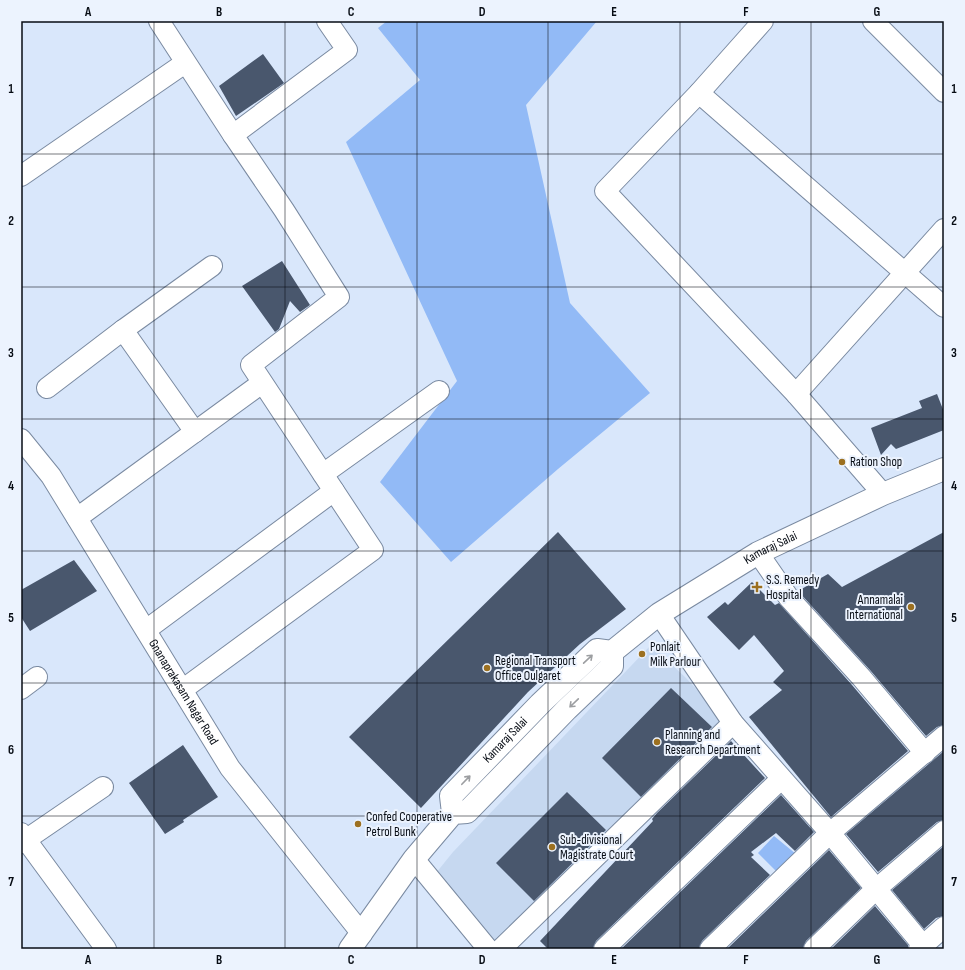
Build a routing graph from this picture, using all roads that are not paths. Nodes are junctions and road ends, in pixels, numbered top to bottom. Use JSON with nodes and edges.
{"nodes":[{"id":1,"x":159,"y":21,"type":"edge"},
{"id":2,"x":327,"y":21,"type":"edge"},
{"id":3,"x":763,"y":21,"type":"edge"},
{"id":4,"x":873,"y":21,"type":"edge"},
{"id":5,"x":185,"y":63,"type":"junction"},
{"id":6,"x":944,"y":92,"type":"edge"},
{"id":7,"x":699,"y":93,"type":"junction"},
{"id":8,"x":232,"y":135,"type":"junction"},
{"id":9,"x":21,"y":176,"type":"edge"},
{"id":10,"x":944,"y":229,"type":"edge"},
{"id":11,"x":212,"y":266,"type":"dead end"},
{"id":12,"x":904,"y":274,"type":"junction"},
{"id":13,"x":944,"y":307,"type":"edge"},
{"id":14,"x":123,"y":330,"type":"junction"},
{"id":15,"x":262,"y":383,"type":"junction"},
{"id":16,"x":47,"y":388,"type":"dead end"},
{"id":17,"x":439,"y":391,"type":"dead end"},
{"id":18,"x":796,"y":394,"type":"junction"},
{"id":19,"x":195,"y":432,"type":"junction"},
{"id":20,"x":21,"y":439,"type":"edge"},
{"id":21,"x":944,"y":469,"type":"edge"},
{"id":22,"x":323,"y":474,"type":"junction"},
{"id":23,"x":334,"y":491,"type":"junction"},
{"id":24,"x":883,"y":494,"type":"junction"},
{"id":25,"x":78,"y":518,"type":"junction"},
{"id":26,"x":758,"y":553,"type":"junction"},
{"id":27,"x":659,"y":614,"type":"junction"},
{"id":28,"x":146,"y":630,"type":"junction"},
{"id":29,"x":37,"y":677,"type":"dead end"},
{"id":30,"x":21,"y":689,"type":"edge"},
{"id":31,"x":182,"y":690,"type":"junction"},
{"id":32,"x":732,"y":723,"type":"junction"},
{"id":33,"x":944,"y":736,"type":"edge"},
{"id":34,"x":925,"y":753,"type":"junction"},
{"id":35,"x":781,"y":779,"type":"junction"},
{"id":36,"x":103,"y":787,"type":"dead end"},
{"id":37,"x":944,"y":831,"type":"edge"},
{"id":38,"x":830,"y":833,"type":"junction"},
{"id":39,"x":23,"y":839,"type":"edge"},
{"id":40,"x":414,"y":858,"type":"junction"},
{"id":41,"x":876,"y":889,"type":"junction"},
{"id":42,"x":944,"y":927,"type":"edge"},
{"id":43,"x":356,"y":941,"type":"edge"},
{"id":44,"x":922,"y":948,"type":"edge"},
{"id":45,"x":106,"y":949,"type":"edge"},
{"id":46,"x":488,"y":949,"type":"edge"},
{"id":47,"x":501,"y":949,"type":"edge"},
{"id":48,"x":604,"y":949,"type":"edge"},
{"id":49,"x":710,"y":949,"type":"edge"},
{"id":50,"x":814,"y":949,"type":"edge"}],
"edges":[{"from":1,"to":5,"type":"street"},
{"from":2,"to":8,"type":"street"},
{"from":3,"to":7,"type":"street"},
{"from":4,"to":6,"type":"street"},
{"from":5,"to":8,"type":"street"},
{"from":5,"to":9,"type":"street"},
{"from":7,"to":12,"type":"street"},
{"from":7,"to":18,"type":"street"},
{"from":8,"to":15,"type":"street"},
{"from":10,"to":12,"type":"street"},
{"from":11,"to":14,"type":"street"},
{"from":12,"to":13,"type":"street"},
{"from":12,"to":18,"type":"street"},
{"from":14,"to":16,"type":"street"},
{"from":14,"to":19,"type":"street"},
{"from":15,"to":19,"type":"street"},
{"from":15,"to":22,"type":"street"},
{"from":17,"to":22,"type":"street"},
{"from":18,"to":24,"type":"street"},
{"from":19,"to":25,"type":"street"},
{"from":20,"to":25,"type":"street","name":"Gnanaprakasam Nagar Road"},
{"from":21,"to":24,"type":"main road","name":"Kamaraj Salai"},
{"from":22,"to":23,"type":"street"},
{"from":23,"to":28,"type":"street"},
{"from":23,"to":31,"type":"street"},
{"from":24,"to":26,"type":"main road","name":"Kamaraj Salai"},
{"from":25,"to":28,"type":"street","name":"Gnanaprakasam Nagar Road"},
{"from":26,"to":27,"type":"main road","name":"Kamaraj Salai"},
{"from":26,"to":34,"type":"street"},
{"from":27,"to":32,"type":"street"},
{"from":27,"to":40,"type":"main road","name":"Kamaraj Salai"},
{"from":28,"to":31,"type":"street","name":"Gnanaprakasam Nagar Road"},
{"from":29,"to":30,"type":"street"},
{"from":31,"to":43,"type":"street","name":"Gnanaprakasam Nagar Road"},
{"from":32,"to":35,"type":"street"},
{"from":32,"to":47,"type":"street"},
{"from":33,"to":34,"type":"street"},
{"from":34,"to":38,"type":"street"},
{"from":35,"to":38,"type":"street"},
{"from":35,"to":48,"type":"street"},
{"from":36,"to":39,"type":"street"},
{"from":37,"to":41,"type":"street"},
{"from":38,"to":41,"type":"street"},
{"from":38,"to":49,"type":"street"},
{"from":39,"to":45,"type":"street"},
{"from":40,"to":43,"type":"main road","name":"Kamaraj Salai"},
{"from":40,"to":46,"type":"street"},
{"from":41,"to":44,"type":"street"},
{"from":41,"to":50,"type":"street"},
{"from":42,"to":44,"type":"street"}]}
